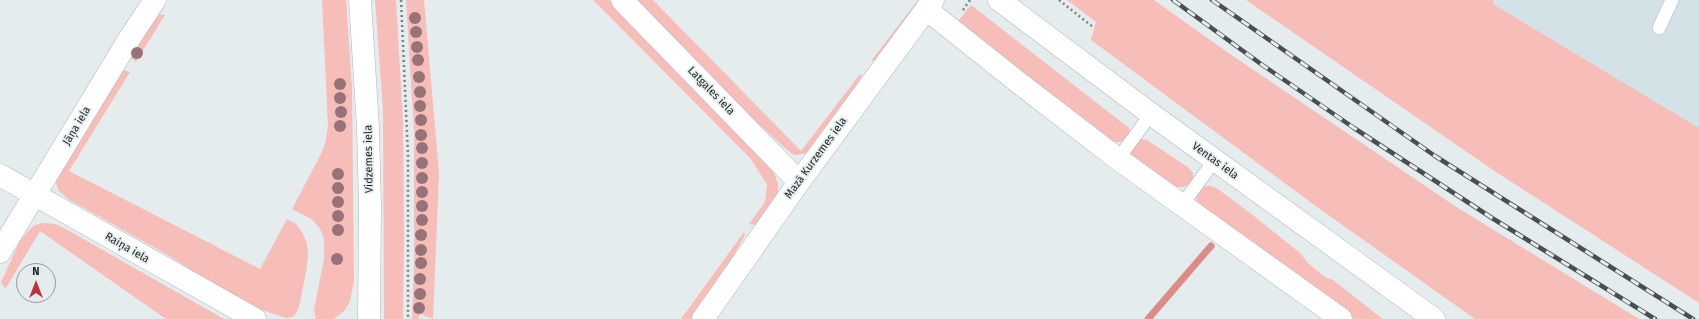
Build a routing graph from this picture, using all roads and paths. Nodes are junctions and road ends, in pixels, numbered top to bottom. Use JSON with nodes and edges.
{"nodes":[{"id":1,"x":155,"y":0,"type":"edge"},
{"id":2,"x":360,"y":0,"type":"edge"},
{"id":3,"x":401,"y":0,"type":"edge"},
{"id":4,"x":622,"y":0,"type":"edge"},
{"id":5,"x":999,"y":0,"type":"edge"},
{"id":6,"x":1059,"y":0,"type":"edge"},
{"id":7,"x":1672,"y":0,"type":"edge"},
{"id":8,"x":930,"y":5,"type":"edge"},
{"id":9,"x":1093,"y":27,"type":"dead end"},
{"id":10,"x":1659,"y":28,"type":"dead end"},
{"id":11,"x":1151,"y":114,"type":"junction"},
{"id":12,"x":1118,"y":159,"type":"junction"},
{"id":13,"x":1215,"y":160,"type":"junction"},
{"id":14,"x":0,"y":175,"type":"edge"},
{"id":15,"x":799,"y":182,"type":"junction"},
{"id":16,"x":35,"y":195,"type":"junction"},
{"id":17,"x":1182,"y":206,"type":"junction"},
{"id":18,"x":0,"y":252,"type":"edge"},
{"id":19,"x":255,"y":319,"type":"edge"},
{"id":20,"x":369,"y":319,"type":"edge"},
{"id":21,"x":408,"y":319,"type":"edge"},
{"id":22,"x":703,"y":319,"type":"edge"},
{"id":23,"x":1341,"y":319,"type":"edge"},
{"id":24,"x":1434,"y":319,"type":"edge"}],
"edges":[{"from":1,"to":16,"type":"main road","name":"Jāņa iela"},
{"from":2,"to":20,"type":"main road","name":"Vidzemes iela"},
{"from":3,"to":21,"type":"path"},
{"from":4,"to":15,"type":"main road","name":"Latgales iela"},
{"from":5,"to":11,"type":"main road","name":"Ventas iela"},
{"from":6,"to":9,"type":"path"},
{"from":7,"to":10,"type":"lane"},
{"from":8,"to":12,"type":"main road"},
{"from":8,"to":15,"type":"main road","name":"Mazā Kurzemes iela"},
{"from":11,"to":12,"type":"lane"},
{"from":11,"to":13,"type":"main road","name":"Ventas iela"},
{"from":12,"to":17,"type":"main road"},
{"from":13,"to":17,"type":"lane"},
{"from":13,"to":24,"type":"main road","name":"Ventas iela"},
{"from":14,"to":16,"type":"main road","name":"Raiņa iela"},
{"from":15,"to":22,"type":"main road","name":"Mazā Kurzemes iela"},
{"from":16,"to":18,"type":"main road","name":"Jāņa iela"},
{"from":16,"to":19,"type":"main road","name":"Raiņa iela"},
{"from":17,"to":23,"type":"main road"}]}
